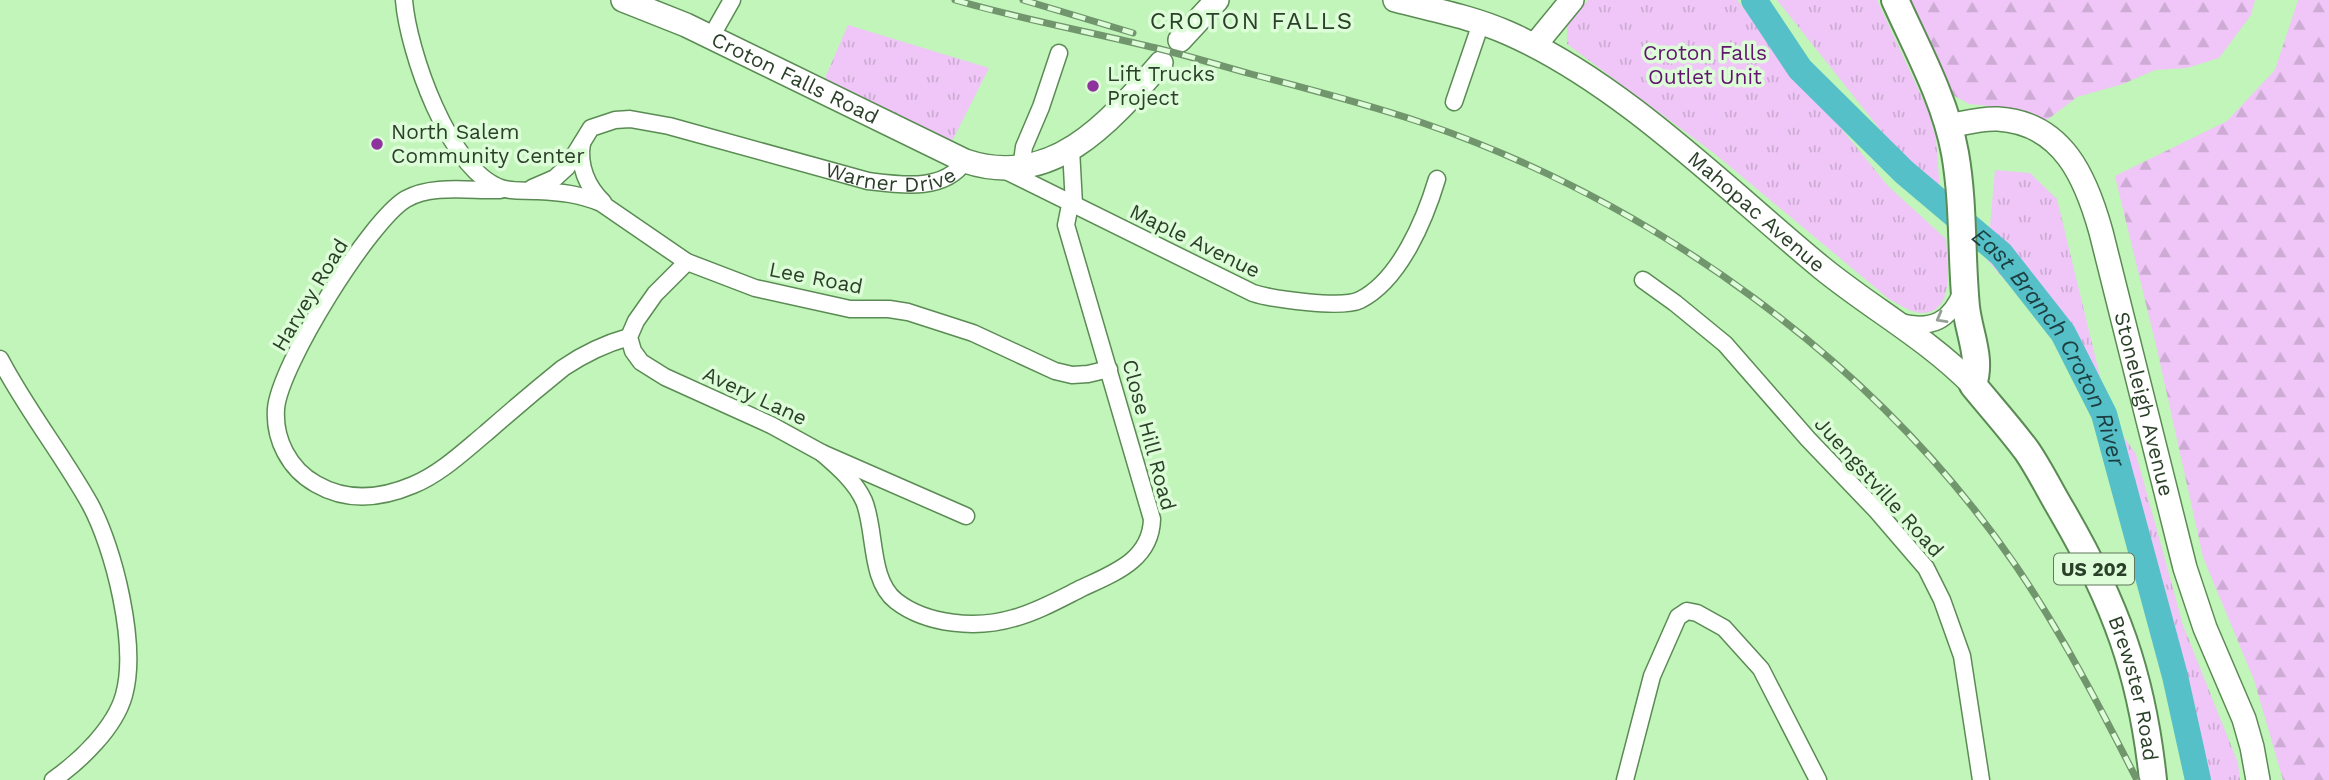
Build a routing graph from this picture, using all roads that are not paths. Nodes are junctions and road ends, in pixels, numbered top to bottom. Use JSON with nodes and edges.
{"nodes":[{"id":1,"x":404,"y":0,"type":"edge"},
{"id":2,"x":623,"y":0,"type":"edge"},
{"id":3,"x":732,"y":0,"type":"edge"},
{"id":4,"x":1217,"y":0,"type":"edge"},
{"id":5,"x":1395,"y":0,"type":"edge"},
{"id":6,"x":1572,"y":0,"type":"edge"},
{"id":7,"x":1895,"y":0,"type":"edge"},
{"id":8,"x":1481,"y":23,"type":"junction"},
{"id":9,"x":711,"y":37,"type":"junction"},
{"id":10,"x":1180,"y":40,"type":"dead end"},
{"id":11,"x":1535,"y":45,"type":"junction"},
{"id":12,"x":1059,"y":52,"type":"dead end"},
{"id":13,"x":1161,"y":63,"type":"dead end"},
{"id":14,"x":1454,"y":102,"type":"dead end"},
{"id":15,"x":1949,"y":126,"type":"junction"},
{"id":16,"x":583,"y":137,"type":"junction"},
{"id":17,"x":1071,"y":149,"type":"junction"},
{"id":18,"x":965,"y":161,"type":"junction"},
{"id":19,"x":1011,"y":169,"type":"junction"},
{"id":20,"x":1437,"y":179,"type":"dead end"},
{"id":21,"x":509,"y":190,"type":"junction"},
{"id":22,"x":526,"y":190,"type":"junction"},
{"id":23,"x":1074,"y":205,"type":"junction"},
{"id":24,"x":613,"y":211,"type":"junction"},
{"id":25,"x":687,"y":262,"type":"junction"},
{"id":26,"x":1964,"y":274,"type":"junction"},
{"id":27,"x":1643,"y":280,"type":"dead end"},
{"id":28,"x":1894,"y":321,"type":"junction"},
{"id":29,"x":629,"y":337,"type":"junction"},
{"id":30,"x":0,"y":359,"type":"edge"},
{"id":31,"x":1109,"y":369,"type":"junction"},
{"id":32,"x":1973,"y":385,"type":"junction"},
{"id":33,"x":822,"y":453,"type":"junction"},
{"id":34,"x":966,"y":516,"type":"dead end"},
{"id":35,"x":54,"y":780,"type":"edge"},
{"id":36,"x":1625,"y":780,"type":"edge"},
{"id":37,"x":1818,"y":780,"type":"edge"},
{"id":38,"x":1981,"y":780,"type":"edge"},
{"id":39,"x":2153,"y":780,"type":"edge"},
{"id":40,"x":2258,"y":780,"type":"edge"}],
"edges":[{"from":1,"to":21,"type":"street"},
{"from":2,"to":9,"type":"main road","name":"Croton Falls Road"},
{"from":3,"to":9,"type":"street"},
{"from":4,"to":10,"type":"main road"},
{"from":5,"to":8,"type":"main road","name":"Mahopac Avenue"},
{"from":6,"to":11,"type":"main road"},
{"from":7,"to":15,"type":"main road"},
{"from":8,"to":11,"type":"main road","name":"Mahopac Avenue"},
{"from":8,"to":14,"type":"street"},
{"from":9,"to":18,"type":"main road","name":"Croton Falls Road"},
{"from":11,"to":28,"type":"main road","name":"Mahopac Avenue"},
{"from":12,"to":19,"type":"street"},
{"from":13,"to":17,"type":"main road"},
{"from":15,"to":26,"type":"main road"},
{"from":15,"to":40,"type":"main road","name":"Stoneleigh Avenue"},
{"from":16,"to":18,"type":"street","name":"Warner Drive"},
{"from":16,"to":22,"type":"street"},
{"from":16,"to":24,"type":"street"},
{"from":17,"to":19,"type":"main road"},
{"from":17,"to":23,"type":"street","name":"Close Hill Road"},
{"from":18,"to":19,"type":"main road","name":"Warner Drive"},
{"from":19,"to":23,"type":"street","name":"Maple Avenue"},
{"from":20,"to":23,"type":"street","name":"Maple Avenue"},
{"from":21,"to":22,"type":"street","name":"Harvey Road"},
{"from":21,"to":29,"type":"street","name":"Harvey Road"},
{"from":22,"to":24,"type":"street","name":"Lee Road"},
{"from":23,"to":31,"type":"street","name":"Close Hill Road"},
{"from":24,"to":25,"type":"street","name":"Lee Road"},
{"from":25,"to":29,"type":"street"},
{"from":25,"to":31,"type":"street","name":"Lee Road"},
{"from":26,"to":28,"type":"street","one_way":true},
{"from":26,"to":32,"type":"main road"},
{"from":27,"to":38,"type":"street","name":"Juengstville Road"},
{"from":28,"to":32,"type":"main road","name":"Mahopac Avenue"},
{"from":29,"to":33,"type":"street","name":"Avery Lane"},
{"from":30,"to":35,"type":"street"},
{"from":31,"to":33,"type":"street","name":"Close Hill Road"},
{"from":32,"to":39,"type":"main road","name":"Brewster Road","number":"US 202"},
{"from":33,"to":34,"type":"street","name":"Avery Lane"},
{"from":36,"to":37,"type":"street"}]}
